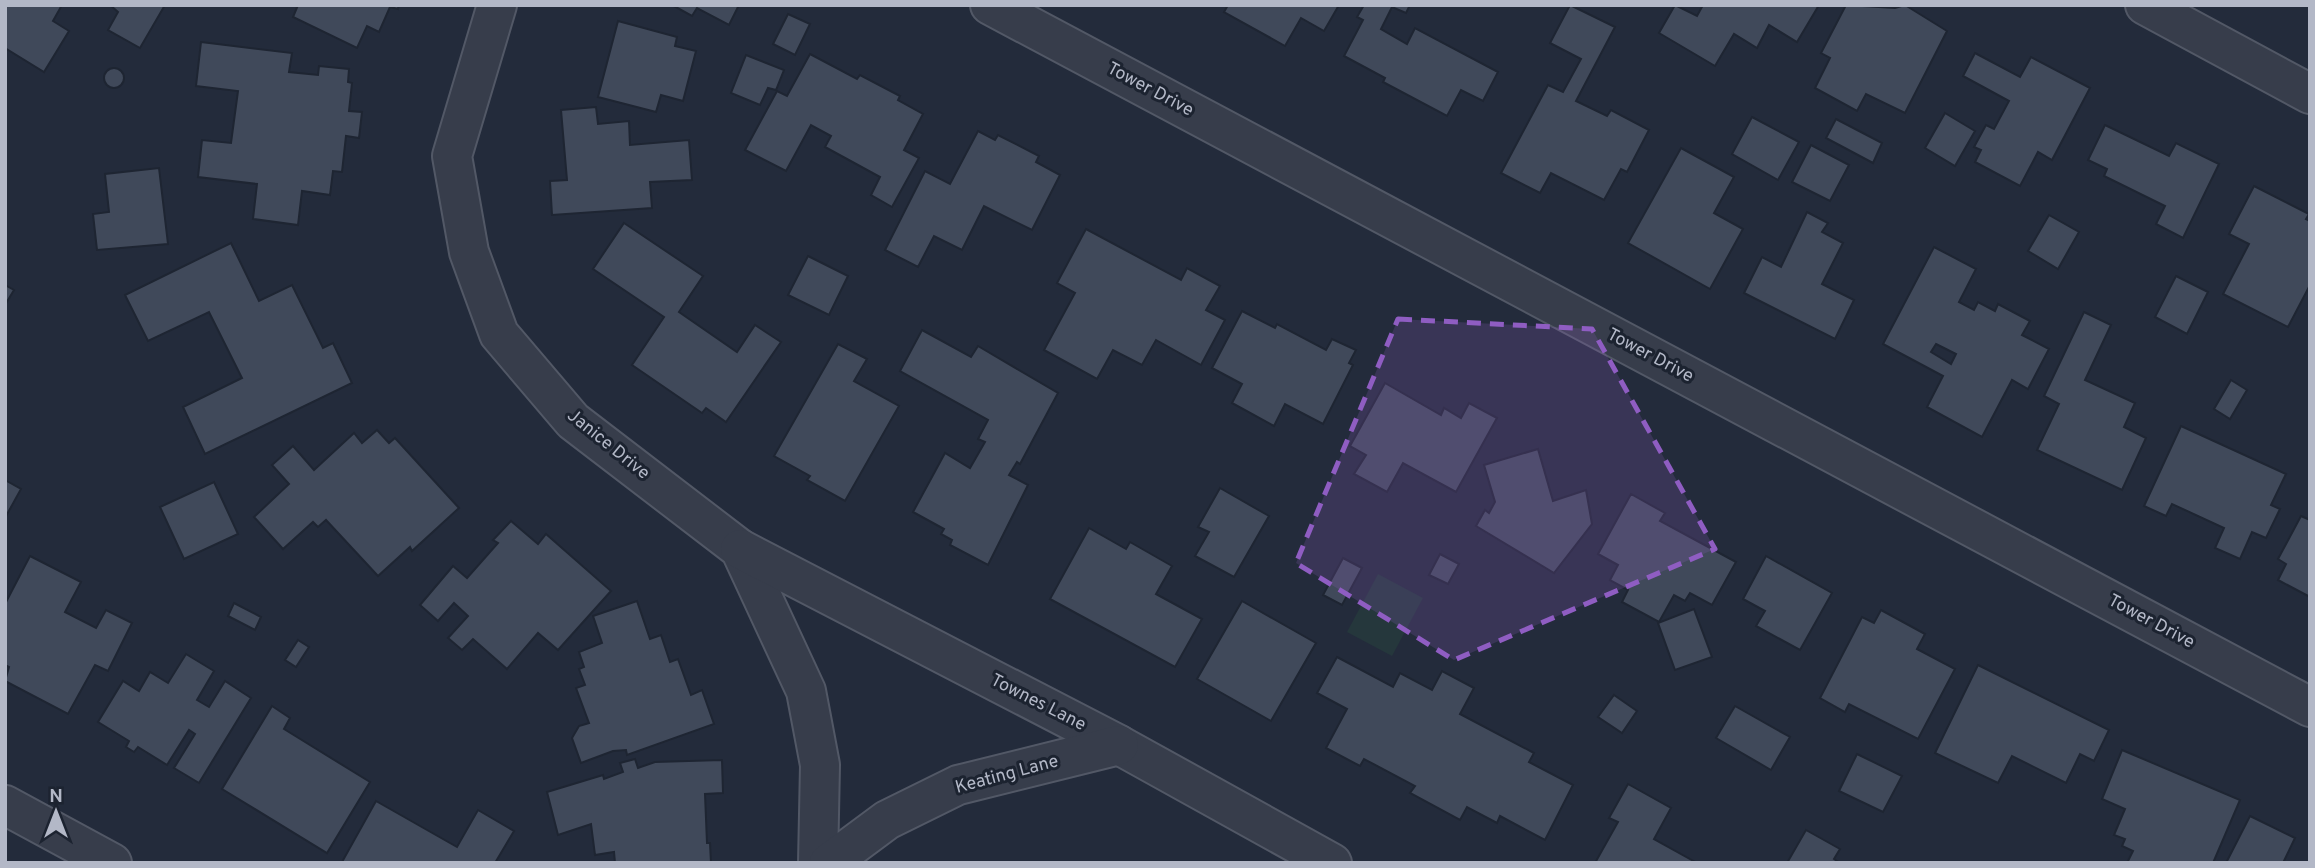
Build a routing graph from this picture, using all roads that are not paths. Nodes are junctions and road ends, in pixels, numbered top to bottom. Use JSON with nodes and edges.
{"nodes":[{"id":1,"x":497,"y":5,"type":"edge"},
{"id":2,"x":990,"y":5,"type":"edge"},
{"id":3,"x":2145,"y":5,"type":"edge"},
{"id":4,"x":2310,"y":94,"type":"edge"},
{"id":5,"x":740,"y":549,"type":"junction"},
{"id":6,"x":2310,"y":707,"type":"edge"},
{"id":7,"x":1119,"y":745,"type":"junction"},
{"id":8,"x":5,"y":805,"type":"edge"},
{"id":9,"x":112,"y":863,"type":"edge"},
{"id":10,"x":818,"y":863,"type":"edge"},
{"id":11,"x":829,"y":863,"type":"edge"},
{"id":12,"x":1332,"y":863,"type":"edge"}],
"edges":[{"from":1,"to":5,"type":"street","name":"Janice Drive"},
{"from":2,"to":6,"type":"street","name":"Tower Drive"},
{"from":3,"to":4,"type":"street"},
{"from":5,"to":7,"type":"street","name":"Townes Lane"},
{"from":5,"to":10,"type":"street","name":"Janice Drive"},
{"from":7,"to":11,"type":"street","name":"Keating Lane"},
{"from":7,"to":12,"type":"street","name":"Townes Lane"},
{"from":8,"to":9,"type":"street"}]}
